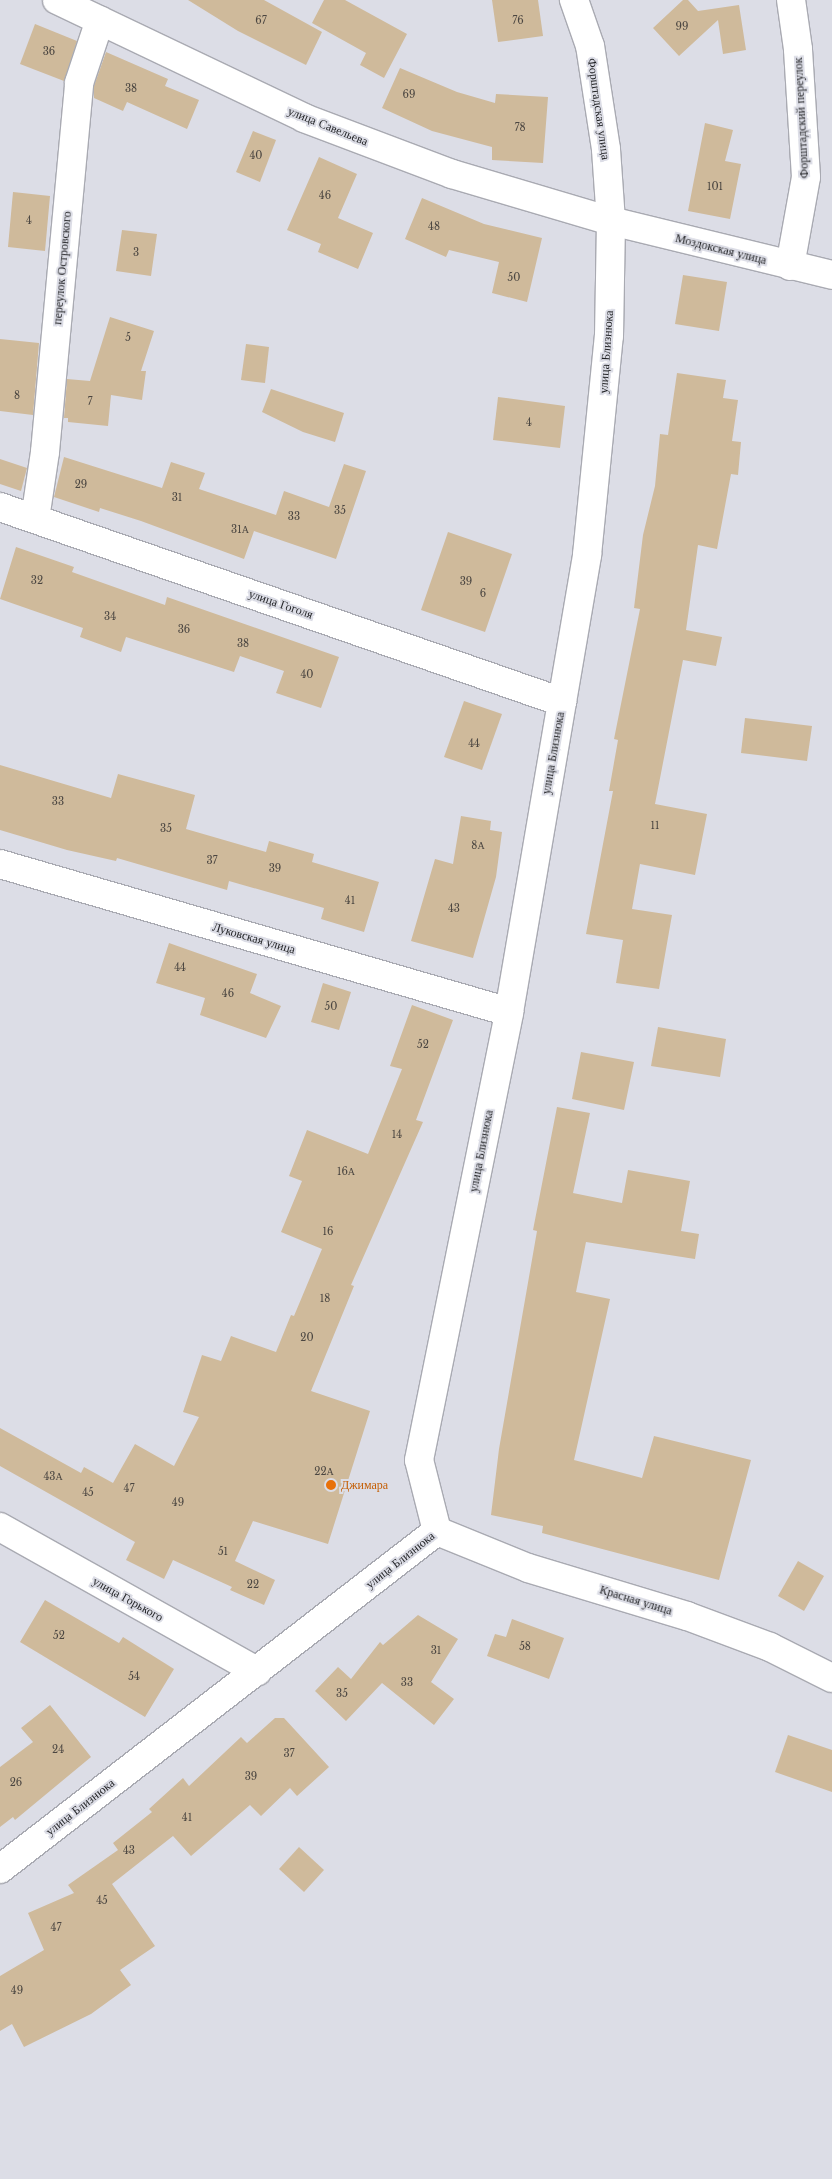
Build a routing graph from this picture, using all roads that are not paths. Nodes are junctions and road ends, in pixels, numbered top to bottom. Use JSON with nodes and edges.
{"nodes":[{"id":1,"x":57,"y":0,"type":"edge"},
{"id":2,"x":574,"y":0,"type":"edge"},
{"id":3,"x":791,"y":0,"type":"edge"},
{"id":4,"x":100,"y":20,"type":"junction"},
{"id":5,"x":611,"y":221,"type":"junction"},
{"id":6,"x":790,"y":266,"type":"junction"},
{"id":7,"x":832,"y":274,"type":"edge"},
{"id":8,"x":0,"y":507,"type":"edge"},
{"id":9,"x":35,"y":519,"type":"junction"},
{"id":10,"x":562,"y":702,"type":"junction"},
{"id":11,"x":0,"y":864,"type":"edge"},
{"id":12,"x":509,"y":1012,"type":"junction"},
{"id":13,"x":0,"y":1526,"type":"edge"},
{"id":14,"x":437,"y":1531,"type":"junction"},
{"id":15,"x":257,"y":1671,"type":"junction"},
{"id":16,"x":832,"y":1678,"type":"edge"},
{"id":17,"x":0,"y":1869,"type":"edge"}],
"edges":[{"from":1,"to":4,"type":"street","name":"улица Савельева"},
{"from":2,"to":5,"type":"street","name":"Форштадская улица"},
{"from":3,"to":6,"type":"street","name":"Форштадский переулок"},
{"from":4,"to":5,"type":"street","name":"улица Савельева"},
{"from":4,"to":9,"type":"street","name":"переулок Островского"},
{"from":5,"to":6,"type":"street","name":"Моздокская улица"},
{"from":5,"to":10,"type":"street","name":"улица Близнюка"},
{"from":6,"to":7,"type":"street","name":"Моздокская улица"},
{"from":8,"to":9,"type":"street","name":"улица Гоголя"},
{"from":9,"to":10,"type":"street","name":"улица Гоголя"},
{"from":10,"to":12,"type":"street","name":"улица Близнюка"},
{"from":11,"to":12,"type":"street","name":"Луковская улица"},
{"from":12,"to":14,"type":"street","name":"улица Близнюка"},
{"from":13,"to":15,"type":"street","name":"улица Горького"},
{"from":14,"to":15,"type":"street","name":"улица Близнюка"},
{"from":14,"to":16,"type":"street","name":"Красная улица"},
{"from":15,"to":17,"type":"street","name":"улица Близнюка"}]}
